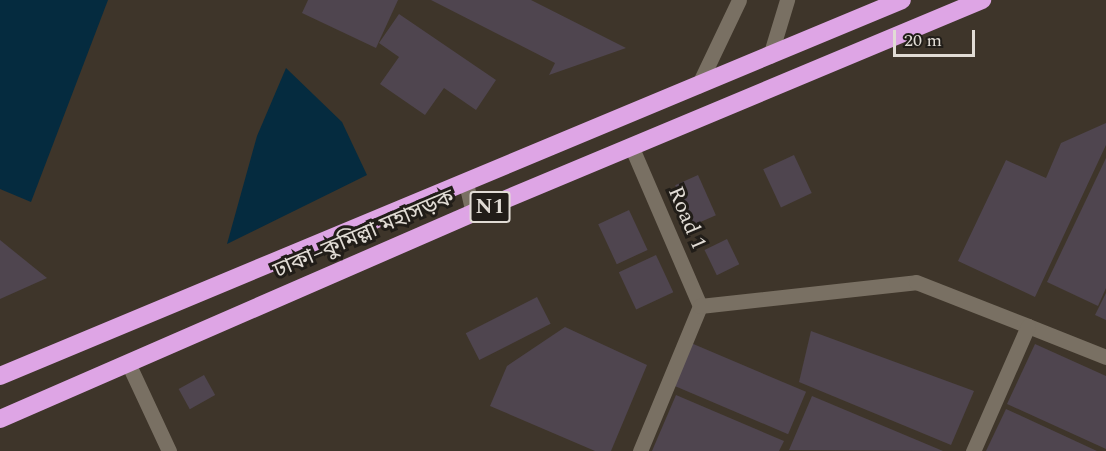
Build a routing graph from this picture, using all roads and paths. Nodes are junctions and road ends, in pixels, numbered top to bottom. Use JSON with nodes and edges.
{"nodes":[{"id":1,"x":739,"y":0,"type":"edge"},
{"id":2,"x":787,"y":0,"type":"edge"},
{"id":3,"x":902,"y":0,"type":"edge"},
{"id":4,"x":982,"y":0,"type":"edge"},
{"id":5,"x":770,"y":56,"type":"junction"},
{"id":6,"x":698,"y":86,"type":"junction"},
{"id":7,"x":632,"y":148,"type":"junction"},
{"id":8,"x":466,"y":183,"type":"junction"},
{"id":9,"x":473,"y":213,"type":"junction"},
{"id":10,"x":700,"y":306,"type":"junction"},
{"id":11,"x":1028,"y":326,"type":"junction"},
{"id":12,"x":1106,"y":357,"type":"edge"},
{"id":13,"x":128,"y":363,"type":"junction"},
{"id":14,"x":0,"y":376,"type":"edge"},
{"id":15,"x":0,"y":419,"type":"edge"},
{"id":16,"x":169,"y":451,"type":"edge"},
{"id":17,"x":640,"y":451,"type":"edge"},
{"id":18,"x":973,"y":451,"type":"edge"}],
"edges":[{"from":1,"to":6,"type":"street"},
{"from":2,"to":5,"type":"street"},
{"from":3,"to":5,"type":"highway","name":"ঢাকা–কুমিল্লা মহাসড়ক","number":"N1"},
{"from":4,"to":7,"type":"highway","name":"ঢাকা–কুমিল্লা মহাসড়ক","number":"N1"},
{"from":5,"to":6,"type":"highway","name":"ঢাকা–কুমিল্লা মহাসড়ক","number":"N1"},
{"from":6,"to":8,"type":"highway","name":"ঢাকা–কুমিল্লা মহাসড়ক","number":"N1"},
{"from":7,"to":9,"type":"highway","name":"ঢাকা–কুমিল্লা মহাসড়ক","number":"N1"},
{"from":7,"to":10,"type":"street","name":"Road 1"},
{"from":8,"to":9,"type":"street"},
{"from":8,"to":14,"type":"highway","name":"ঢাকা–কুমিল্লা মহাসড়ক","number":"N1"},
{"from":9,"to":13,"type":"highway","name":"ঢাকা–কুমিল্লা মহাসড়ক","number":"N1"},
{"from":10,"to":11,"type":"street"},
{"from":10,"to":17,"type":"street"},
{"from":11,"to":12,"type":"street"},
{"from":11,"to":18,"type":"street"},
{"from":13,"to":15,"type":"highway","name":"ঢাকা–কুমিল্লা মহাসড়ক","number":"N1"},
{"from":13,"to":16,"type":"street"}]}
